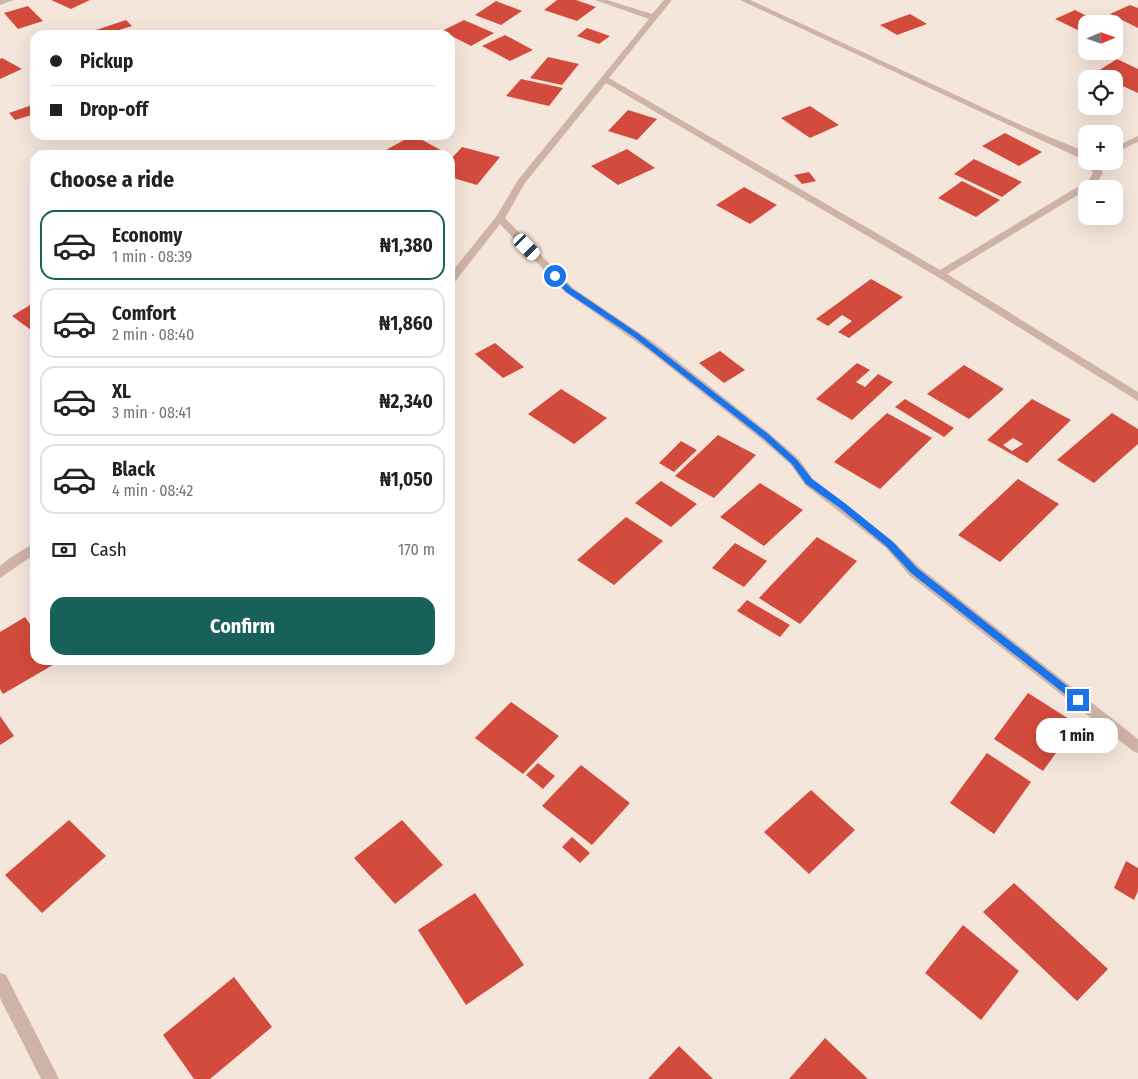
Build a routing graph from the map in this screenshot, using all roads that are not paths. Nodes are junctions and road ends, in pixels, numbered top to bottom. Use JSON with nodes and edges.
{"nodes":[{"id":1,"x":10,"y":0,"type":"edge"},
{"id":2,"x":599,"y":0,"type":"edge"},
{"id":3,"x":668,"y":0,"type":"edge"},
{"id":4,"x":744,"y":0,"type":"edge"},
{"id":5,"x":0,"y":3,"type":"edge"},
{"id":6,"x":652,"y":18,"type":"junction"},
{"id":7,"x":605,"y":79,"type":"junction"},
{"id":8,"x":1138,"y":139,"type":"edge"},
{"id":9,"x":1123,"y":146,"type":"edge"},
{"id":10,"x":1078,"y":152,"type":"edge"},
{"id":11,"x":1096,"y":170,"type":"edge"},
{"id":12,"x":500,"y":218,"type":"junction"},
{"id":13,"x":940,"y":274,"type":"junction"},
{"id":14,"x":455,"y":275,"type":"edge"},
{"id":15,"x":1138,"y":397,"type":"edge"},
{"id":16,"x":30,"y":551,"type":"edge"},
{"id":17,"x":0,"y":572,"type":"edge"},
{"id":18,"x":1138,"y":747,"type":"edge"},
{"id":19,"x":0,"y":981,"type":"edge"},
{"id":20,"x":50,"y":1079,"type":"edge"}],
"edges":[{"from":1,"to":5,"type":"street"},
{"from":2,"to":6,"type":"street"},
{"from":3,"to":6,"type":"street"},
{"from":4,"to":10,"type":"street"},
{"from":6,"to":7,"type":"street"},
{"from":7,"to":12,"type":"street"},
{"from":7,"to":13,"type":"street"},
{"from":8,"to":9,"type":"street"},
{"from":11,"to":13,"type":"street"},
{"from":12,"to":14,"type":"street"},
{"from":12,"to":18,"type":"street"},
{"from":13,"to":15,"type":"street"},
{"from":16,"to":17,"type":"street"},
{"from":19,"to":20,"type":"street"}]}
